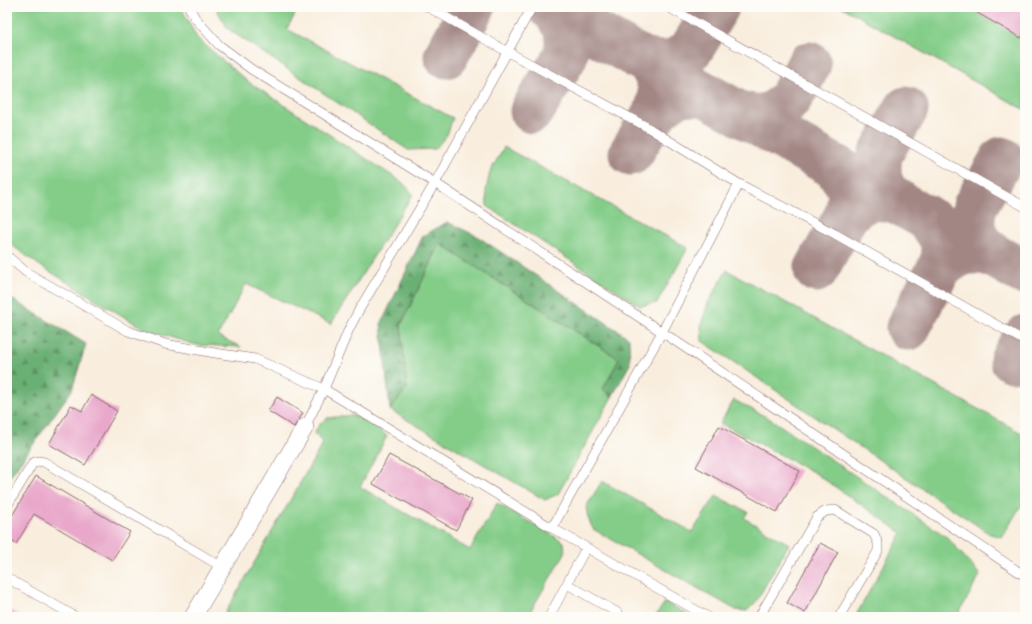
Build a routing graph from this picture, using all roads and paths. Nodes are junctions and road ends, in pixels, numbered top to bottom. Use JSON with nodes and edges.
{"nodes":[{"id":1,"x":189,"y":7,"type":"edge"},
{"id":2,"x":428,"y":7,"type":"edge"},
{"id":3,"x":532,"y":7,"type":"edge"},
{"id":4,"x":668,"y":7,"type":"edge"},
{"id":5,"x":508,"y":52,"type":"junction"},
{"id":6,"x":435,"y":183,"type":"junction"},
{"id":7,"x":739,"y":184,"type":"junction"},
{"id":8,"x":1025,"y":207,"type":"edge"},
{"id":9,"x":7,"y":256,"type":"edge"},
{"id":10,"x":662,"y":332,"type":"junction"},
{"id":11,"x":1025,"y":341,"type":"edge"},
{"id":12,"x":324,"y":389,"type":"junction"},
{"id":13,"x":304,"y":427,"type":"joint"},
{"id":14,"x":7,"y":506,"type":"edge"},
{"id":15,"x":552,"y":528,"type":"junction"},
{"id":16,"x":586,"y":548,"type":"junction"},
{"id":17,"x":222,"y":567,"type":"junction"},
{"id":18,"x":1025,"y":576,"type":"edge"},
{"id":19,"x":7,"y":578,"type":"edge"},
{"id":20,"x":567,"y":584,"type":"junction"},
{"id":21,"x":76,"y":617,"type":"edge"},
{"id":22,"x":192,"y":617,"type":"edge"},
{"id":23,"x":550,"y":617,"type":"edge"},
{"id":24,"x":620,"y":617,"type":"edge"},
{"id":25,"x":708,"y":617,"type":"edge"},
{"id":26,"x":759,"y":617,"type":"edge"},
{"id":27,"x":839,"y":617,"type":"edge"}],
"edges":[{"from":1,"to":6,"type":"lane"},
{"from":2,"to":5,"type":"lane"},
{"from":3,"to":5,"type":"lane"},
{"from":4,"to":8,"type":"lane"},
{"from":5,"to":6,"type":"lane"},
{"from":5,"to":7,"type":"lane"},
{"from":6,"to":10,"type":"lane"},
{"from":6,"to":12,"type":"lane"},
{"from":7,"to":10,"type":"lane"},
{"from":7,"to":11,"type":"lane"},
{"from":9,"to":12,"type":"lane"},
{"from":10,"to":15,"type":"lane"},
{"from":10,"to":18,"type":"lane"},
{"from":12,"to":13,"type":"lane"},
{"from":12,"to":15,"type":"lane"},
{"from":13,"to":17,"type":"street"},
{"from":14,"to":17,"type":"lane"},
{"from":15,"to":16,"type":"lane"},
{"from":16,"to":20,"type":"lane"},
{"from":16,"to":25,"type":"lane"},
{"from":17,"to":22,"type":"street"},
{"from":19,"to":21,"type":"lane"},
{"from":20,"to":23,"type":"lane"},
{"from":20,"to":24,"type":"lane"},
{"from":26,"to":27,"type":"lane"}]}
